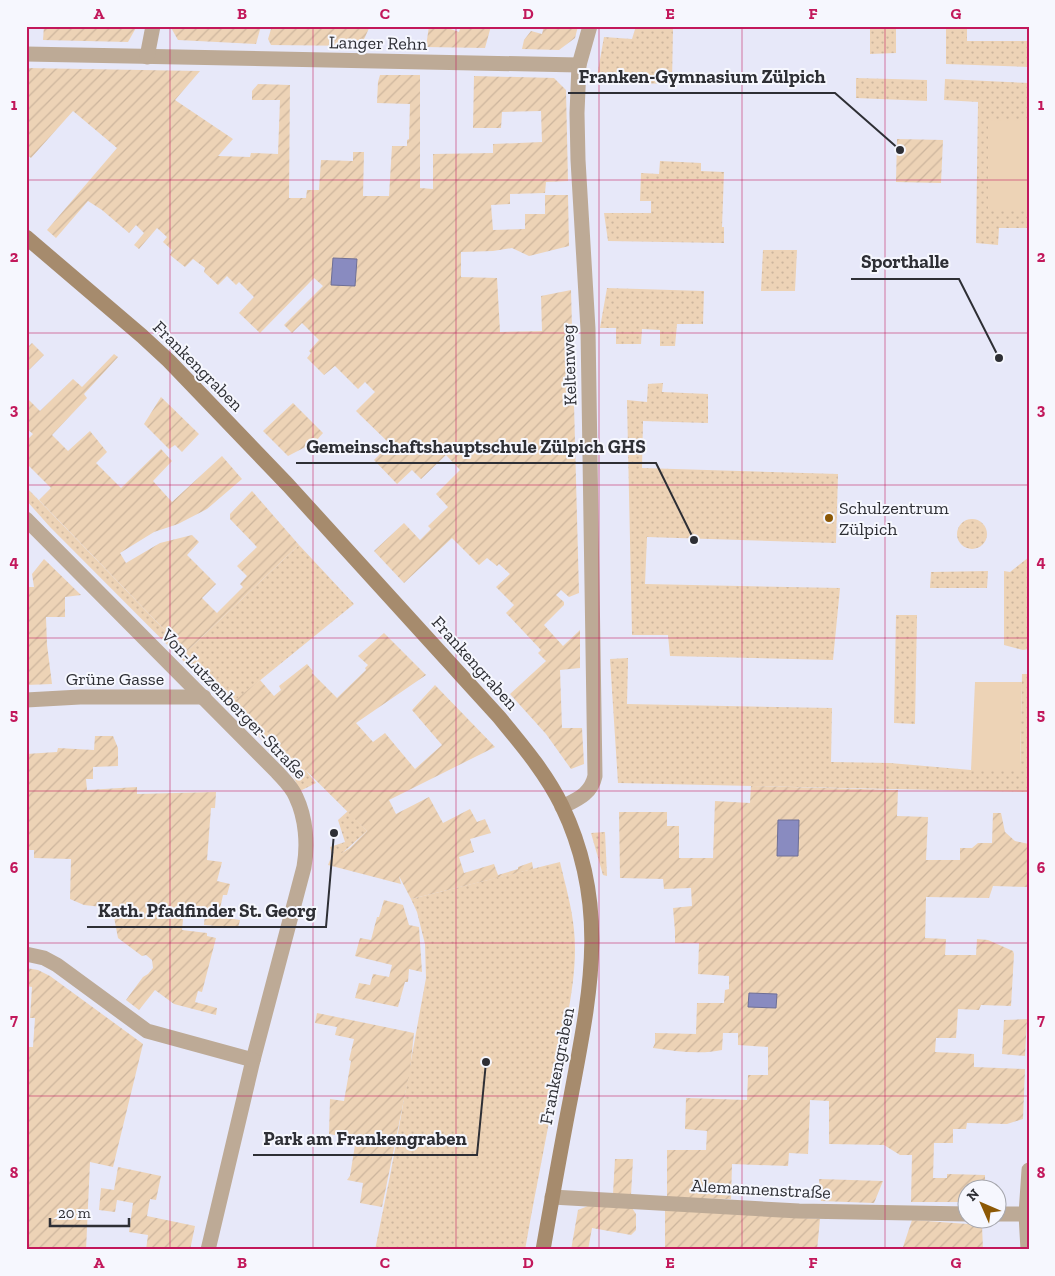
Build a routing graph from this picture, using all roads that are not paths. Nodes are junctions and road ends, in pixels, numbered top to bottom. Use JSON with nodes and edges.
{"nodes":[{"id":1,"x":154,"y":26,"type":"edge"},
{"id":2,"x":590,"y":26,"type":"edge"},
{"id":3,"x":26,"y":54,"type":"edge"},
{"id":4,"x":147,"y":57,"type":"junction"},
{"id":5,"x":579,"y":65,"type":"junction"},
{"id":6,"x":26,"y":237,"type":"edge"},
{"id":7,"x":26,"y":519,"type":"edge"},
{"id":8,"x":204,"y":698,"type":"junction"},
{"id":9,"x":26,"y":700,"type":"edge"},
{"id":10,"x":562,"y":807,"type":"junction"},
{"id":11,"x":26,"y":954,"type":"edge"},
{"id":12,"x":253,"y":1060,"type":"junction"},
{"id":13,"x":1029,"y":1170,"type":"edge"},
{"id":14,"x":552,"y":1197,"type":"junction"},
{"id":15,"x":958,"y":1214,"type":"edge"},
{"id":16,"x":1008,"y":1214,"type":"edge"},
{"id":17,"x":1026,"y":1214,"type":"junction"},
{"id":18,"x":208,"y":1250,"type":"edge"},
{"id":19,"x":543,"y":1250,"type":"edge"},
{"id":20,"x":1028,"y":1250,"type":"edge"}],
"edges":[{"from":1,"to":4,"type":"street"},
{"from":2,"to":5,"type":"street","name":"Keltenweg"},
{"from":3,"to":4,"type":"street","name":"Langer Rehn"},
{"from":4,"to":5,"type":"street","name":"Langer Rehn"},
{"from":5,"to":10,"type":"street","name":"Keltenweg"},
{"from":6,"to":10,"type":"street","name":"Frankengraben"},
{"from":7,"to":8,"type":"street","name":"Von-Lutzenberger-Straße"},
{"from":8,"to":9,"type":"street","name":"Grüne Gasse"},
{"from":8,"to":12,"type":"street","name":"Von-Lutzenberger-Straße"},
{"from":10,"to":14,"type":"street","name":"Frankengraben"},
{"from":11,"to":12,"type":"street"},
{"from":12,"to":18,"type":"street","name":"Von-Lutzenberger-Straße"},
{"from":13,"to":17,"type":"street"},
{"from":14,"to":15,"type":"street","name":"Alemannenstraße"},
{"from":14,"to":19,"type":"street","name":"Frankengraben"},
{"from":16,"to":17,"type":"street"},
{"from":17,"to":20,"type":"street"}]}
